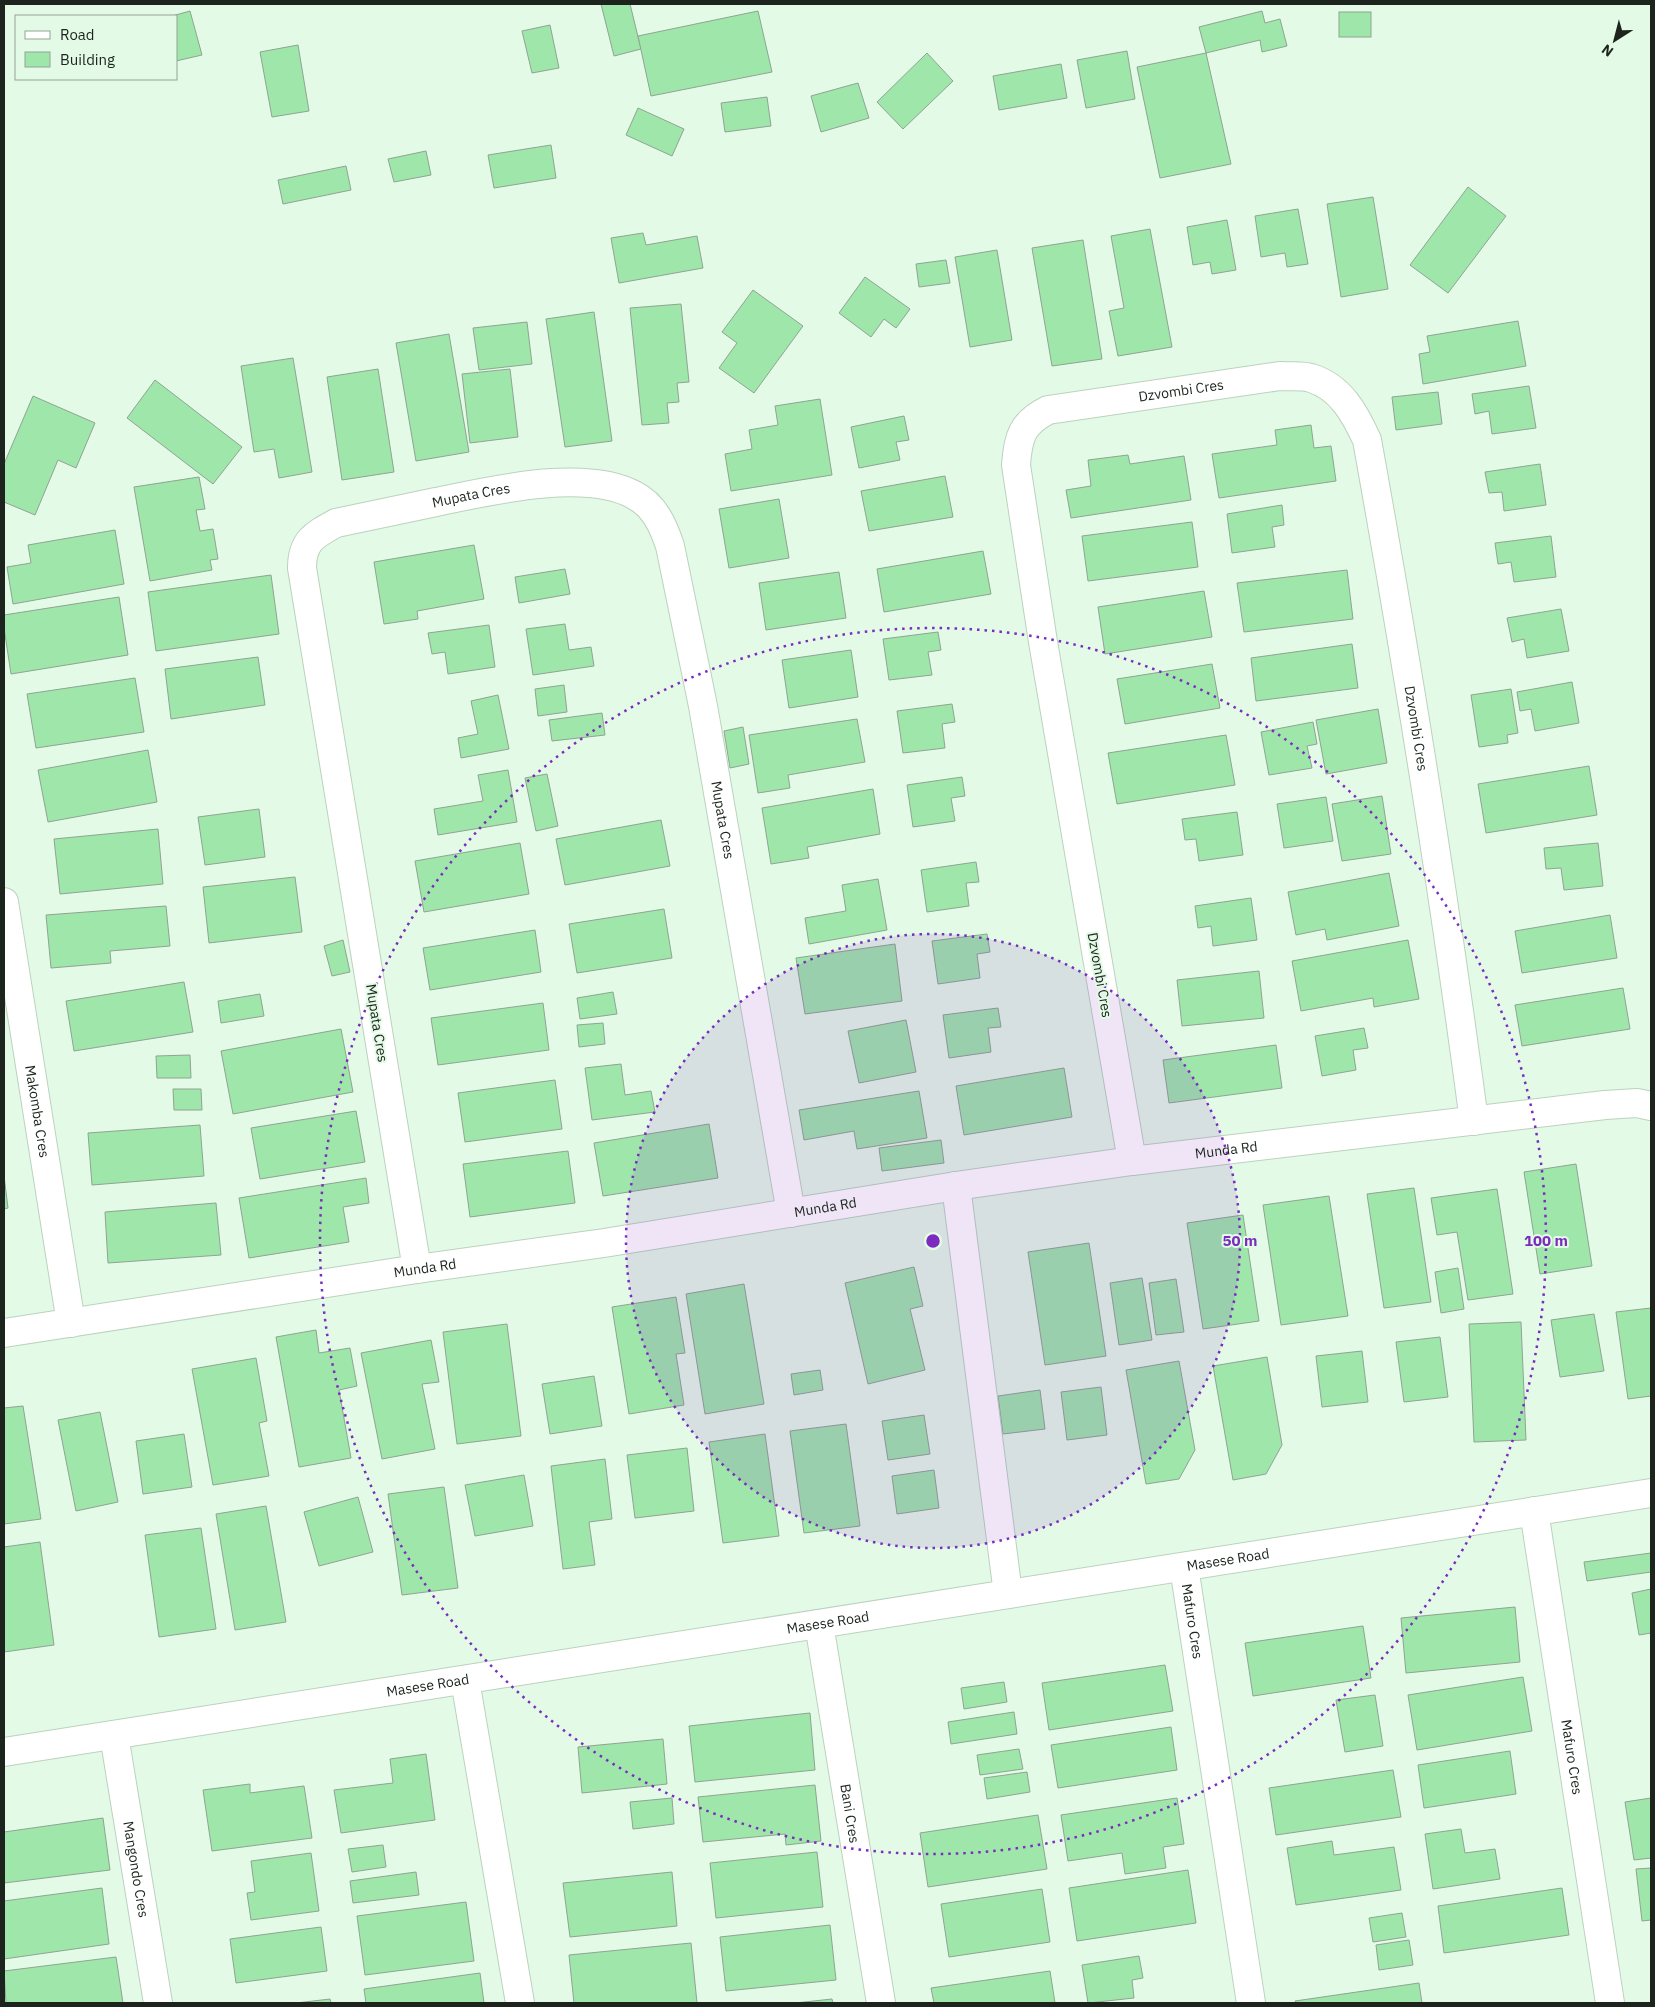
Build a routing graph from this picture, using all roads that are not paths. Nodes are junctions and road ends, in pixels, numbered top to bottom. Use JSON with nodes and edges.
{"nodes":[{"id":1,"x":4,"y":902,"type":"edge"},
{"id":2,"x":1651,"y":1106,"type":"edge"},
{"id":3,"x":1474,"y":1122,"type":"junction"},
{"id":4,"x":1132,"y":1161,"type":"junction"},
{"id":5,"x":956,"y":1186,"type":"junction"},
{"id":6,"x":791,"y":1213,"type":"junction"},
{"id":7,"x":417,"y":1269,"type":"junction"},
{"id":8,"x":71,"y":1323,"type":"junction"},
{"id":9,"x":4,"y":1333,"type":"edge"},
{"id":10,"x":1651,"y":1493,"type":"edge"},
{"id":11,"x":1534,"y":1512,"type":"junction"},
{"id":12,"x":1184,"y":1567,"type":"junction"},
{"id":13,"x":1008,"y":1594,"type":"junction"},
{"id":14,"x":819,"y":1624,"type":"junction"},
{"id":15,"x":465,"y":1680,"type":"junction"},
{"id":16,"x":114,"y":1735,"type":"junction"},
{"id":17,"x":4,"y":1752,"type":"edge"},
{"id":18,"x":158,"y":2003,"type":"edge"},
{"id":19,"x":520,"y":2003,"type":"edge"},
{"id":20,"x":881,"y":2003,"type":"edge"},
{"id":21,"x":1251,"y":2003,"type":"edge"},
{"id":22,"x":1610,"y":2003,"type":"edge"}],
"edges":[{"from":1,"to":8,"type":"street","name":"Makomba Cres"},
{"from":2,"to":3,"type":"street","name":"Munda Rd"},
{"from":3,"to":4,"type":"street","name":"Munda Rd"},
{"from":3,"to":4,"type":"street","name":"Dzvombi Cres"},
{"from":4,"to":5,"type":"street","name":"Munda Rd"},
{"from":5,"to":6,"type":"street","name":"Munda Rd"},
{"from":5,"to":13,"type":"street"},
{"from":6,"to":7,"type":"street","name":"Munda Rd"},
{"from":6,"to":7,"type":"street","name":"Mupata Cres"},
{"from":7,"to":8,"type":"street","name":"Munda Rd"},
{"from":8,"to":9,"type":"street","name":"Munda Rd"},
{"from":10,"to":11,"type":"street","name":"Masese Road"},
{"from":11,"to":12,"type":"street","name":"Masese Road"},
{"from":11,"to":22,"type":"street","name":"Mafuro Cres"},
{"from":12,"to":13,"type":"street","name":"Masese Road"},
{"from":12,"to":21,"type":"street","name":"Mafuro Cres"},
{"from":13,"to":14,"type":"street","name":"Masese Road"},
{"from":14,"to":15,"type":"street","name":"Masese Road"},
{"from":14,"to":20,"type":"street","name":"Bani Cres"},
{"from":15,"to":16,"type":"street","name":"Masese Road"},
{"from":15,"to":19,"type":"street"},
{"from":16,"to":17,"type":"street","name":"Masese Road"},
{"from":16,"to":18,"type":"street","name":"Mangondo Cres"}]}
